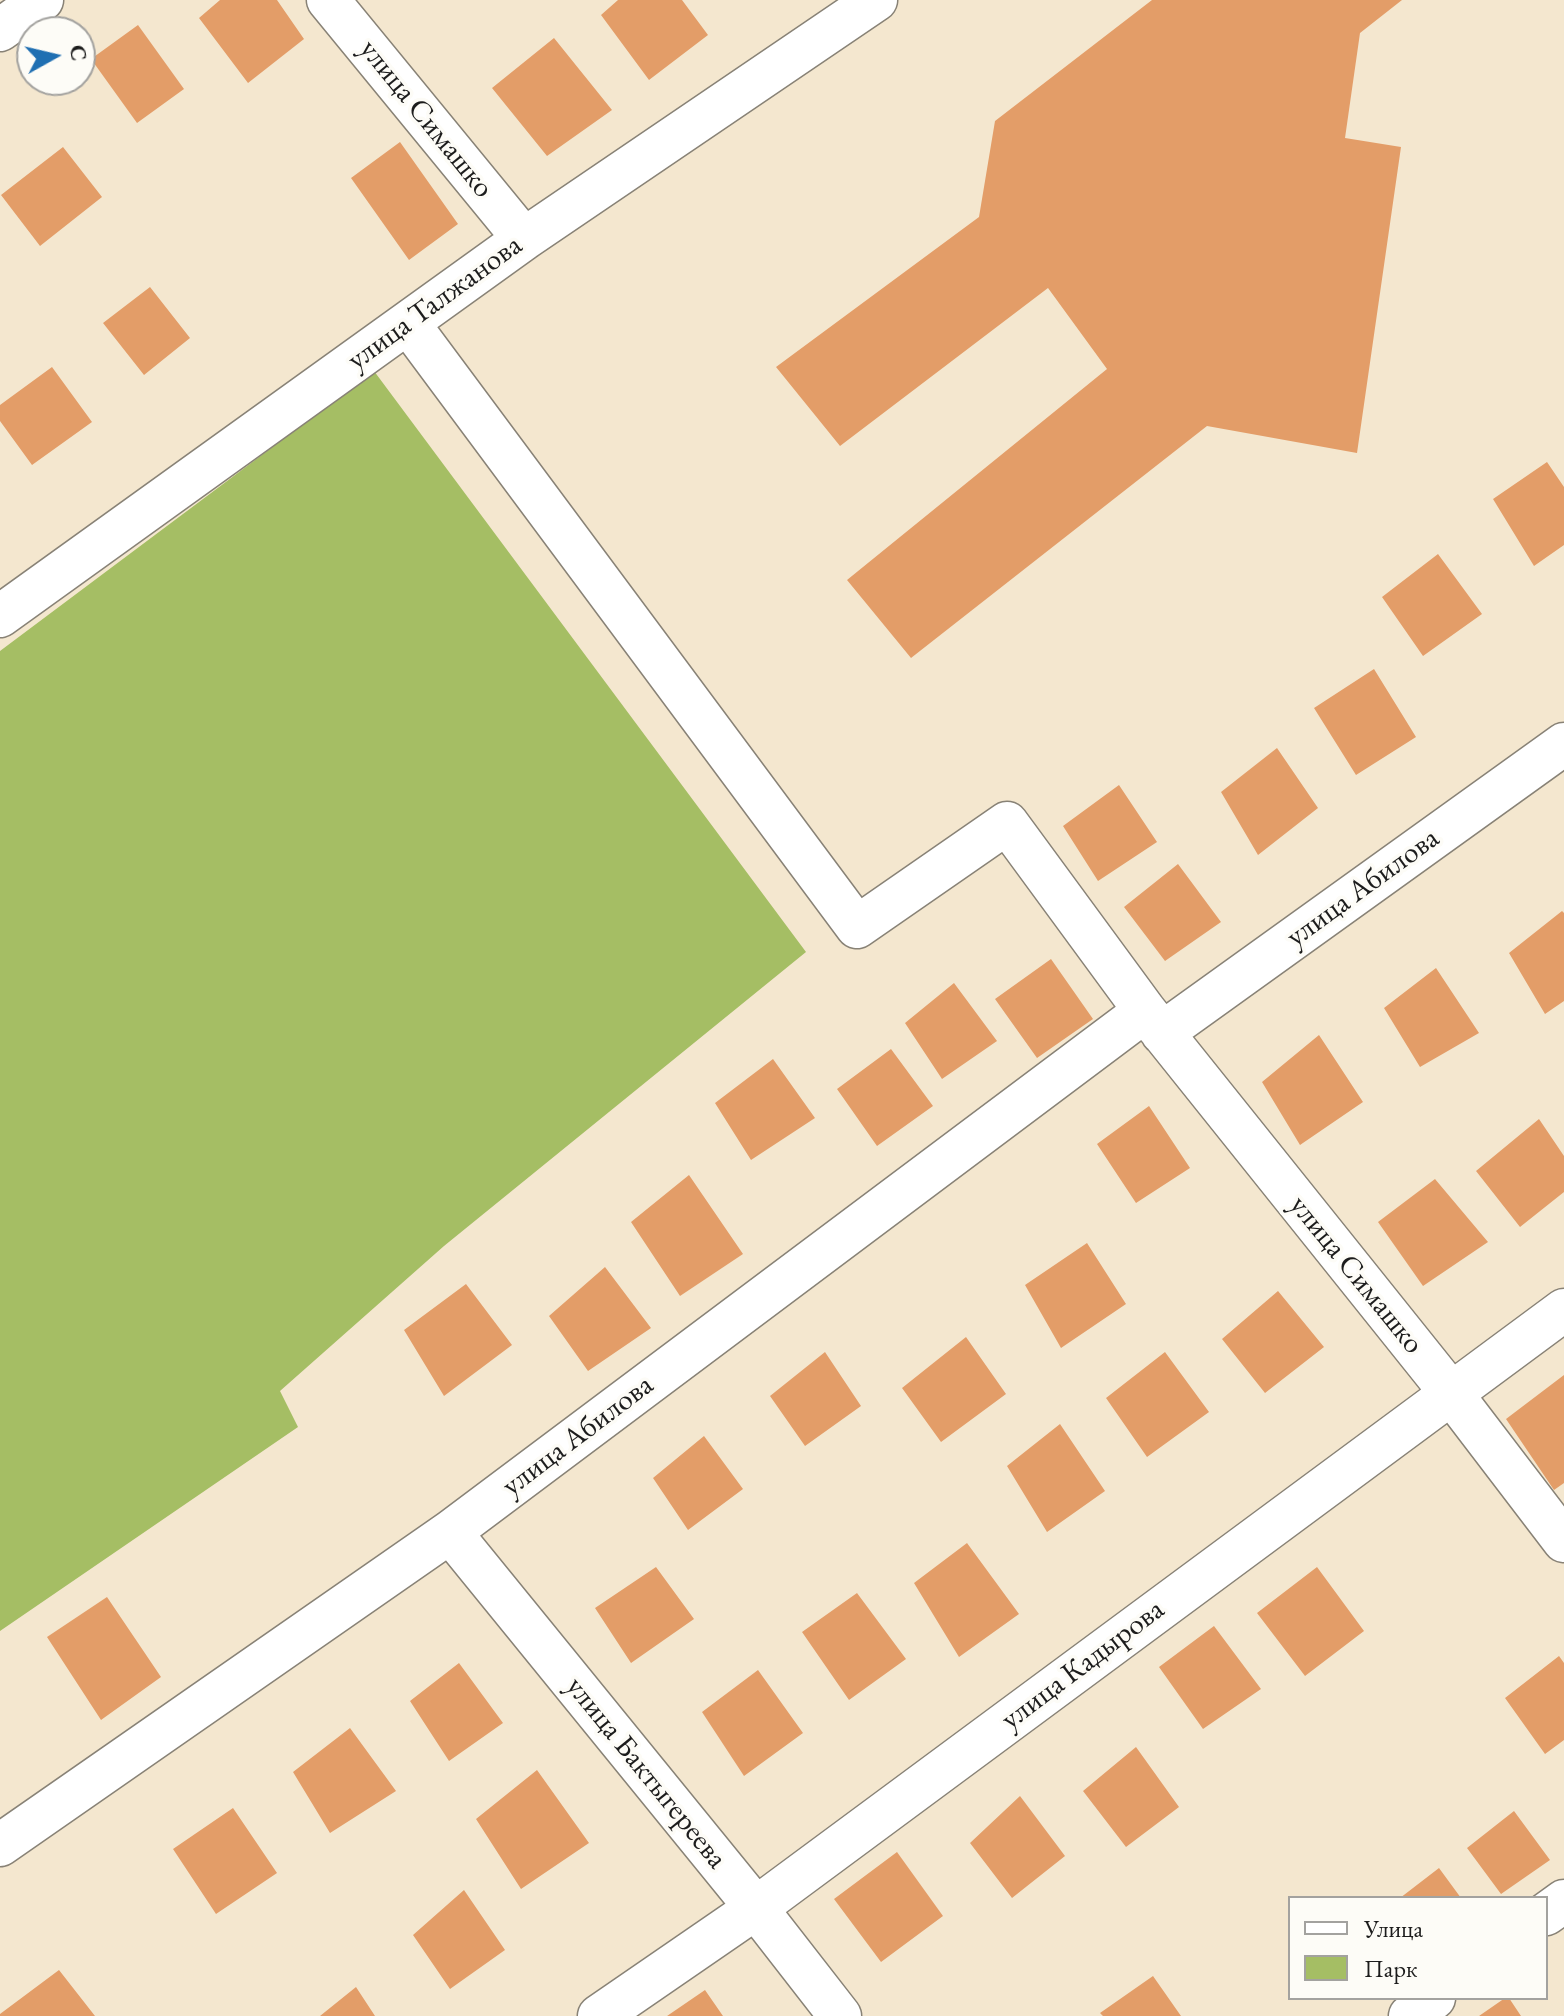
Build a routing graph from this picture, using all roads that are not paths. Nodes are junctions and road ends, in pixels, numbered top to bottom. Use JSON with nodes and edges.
{"nodes":[{"id":1,"x":42,"y":0,"type":"edge"},
{"id":2,"x":328,"y":0,"type":"edge"},
{"id":3,"x":876,"y":0,"type":"edge"},
{"id":4,"x":0,"y":30,"type":"edge"},
{"id":5,"x":524,"y":239,"type":"junction"},
{"id":6,"x":408,"y":323,"type":"junction"},
{"id":7,"x":0,"y":616,"type":"edge"},
{"id":8,"x":1564,"y":744,"type":"edge"},
{"id":9,"x":1154,"y":1022,"type":"junction"},
{"id":10,"x":1564,"y":1310,"type":"edge"},
{"id":11,"x":1451,"y":1393,"type":"junction"},
{"id":12,"x":450,"y":1532,"type":"junction"},
{"id":13,"x":1564,"y":1541,"type":"edge"},
{"id":14,"x":0,"y":1845,"type":"edge"},
{"id":15,"x":756,"y":1908,"type":"junction"},
{"id":16,"x":1431,"y":2000,"type":"edge"},
{"id":17,"x":599,"y":2016,"type":"edge"},
{"id":18,"x":840,"y":2016,"type":"edge"},
{"id":19,"x":1410,"y":2016,"type":"edge"}],
"edges":[{"from":1,"to":4,"type":"street"},
{"from":2,"to":5,"type":"street","name":"улица Симашко"},
{"from":3,"to":5,"type":"street","name":"улица Талжанова"},
{"from":5,"to":6,"type":"street","name":"улица Талжанова"},
{"from":6,"to":7,"type":"street","name":"улица Талжанова"},
{"from":6,"to":9,"type":"street","name":"улица Симашко"},
{"from":8,"to":9,"type":"street","name":"улица Абилова"},
{"from":9,"to":11,"type":"street","name":"улица Симашко"},
{"from":9,"to":12,"type":"street","name":"улица Абилова"},
{"from":10,"to":11,"type":"street","name":"улица Кадырова"},
{"from":11,"to":13,"type":"street","name":"улица Симашко"},
{"from":11,"to":15,"type":"street","name":"улица Кадырова"},
{"from":12,"to":14,"type":"street","name":"улица Абилова"},
{"from":12,"to":15,"type":"street","name":"улица Бактыгереева"},
{"from":15,"to":17,"type":"street","name":"улица Кадырова"},
{"from":15,"to":18,"type":"street","name":"улица Бактыгереева"},
{"from":16,"to":19,"type":"street"}]}
